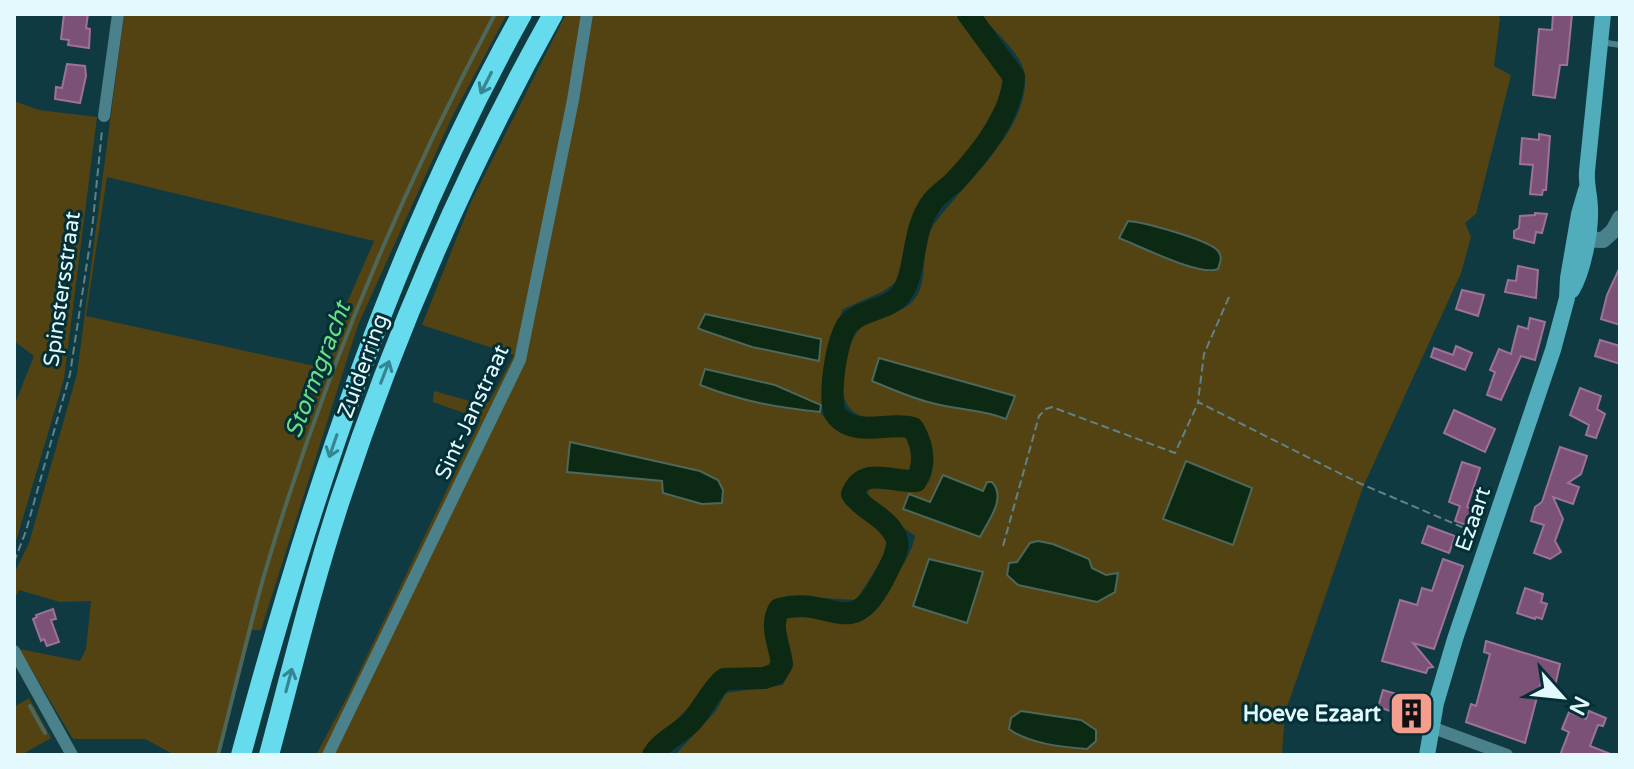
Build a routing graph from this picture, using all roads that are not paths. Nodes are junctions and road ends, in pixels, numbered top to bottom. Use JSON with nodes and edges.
{"nodes":[{"id":1,"x":118,"y":14,"type":"edge"},
{"id":2,"x":522,"y":14,"type":"edge"},
{"id":3,"x":553,"y":14,"type":"edge"},
{"id":4,"x":587,"y":14,"type":"edge"},
{"id":5,"x":1603,"y":14,"type":"edge"},
{"id":6,"x":1600,"y":42,"type":"junction"},
{"id":7,"x":1620,"y":45,"type":"edge"},
{"id":8,"x":104,"y":116,"type":"road end"},
{"id":9,"x":1620,"y":218,"type":"edge"},
{"id":10,"x":1580,"y":240,"type":"junction"},
{"id":11,"x":14,"y":651,"type":"edge"},
{"id":12,"x":1431,"y":727,"type":"junction"},
{"id":13,"x":72,"y":755,"type":"edge"},
{"id":14,"x":241,"y":755,"type":"edge"},
{"id":15,"x":269,"y":755,"type":"edge"},
{"id":16,"x":328,"y":755,"type":"edge"},
{"id":17,"x":1427,"y":755,"type":"edge"},
{"id":18,"x":1507,"y":755,"type":"edge"}],
"edges":[{"from":1,"to":8,"type":"street"},
{"from":2,"to":14,"type":"highway","name":"Zuiderring","one_way":true},
{"from":15,"to":3,"type":"highway","name":"Zuiderring","one_way":true},
{"from":4,"to":16,"type":"street","name":"Sint-Janstraat"},
{"from":5,"to":6,"type":"main road","name":"Ezaart"},
{"from":6,"to":7,"type":"lane"},
{"from":6,"to":10,"type":"main road","name":"Ezaart"},
{"from":9,"to":10,"type":"street"},
{"from":10,"to":12,"type":"main road","name":"Ezaart"},
{"from":11,"to":13,"type":"street"},
{"from":12,"to":17,"type":"main road","name":"Ezaart"},
{"from":12,"to":18,"type":"street"}]}
